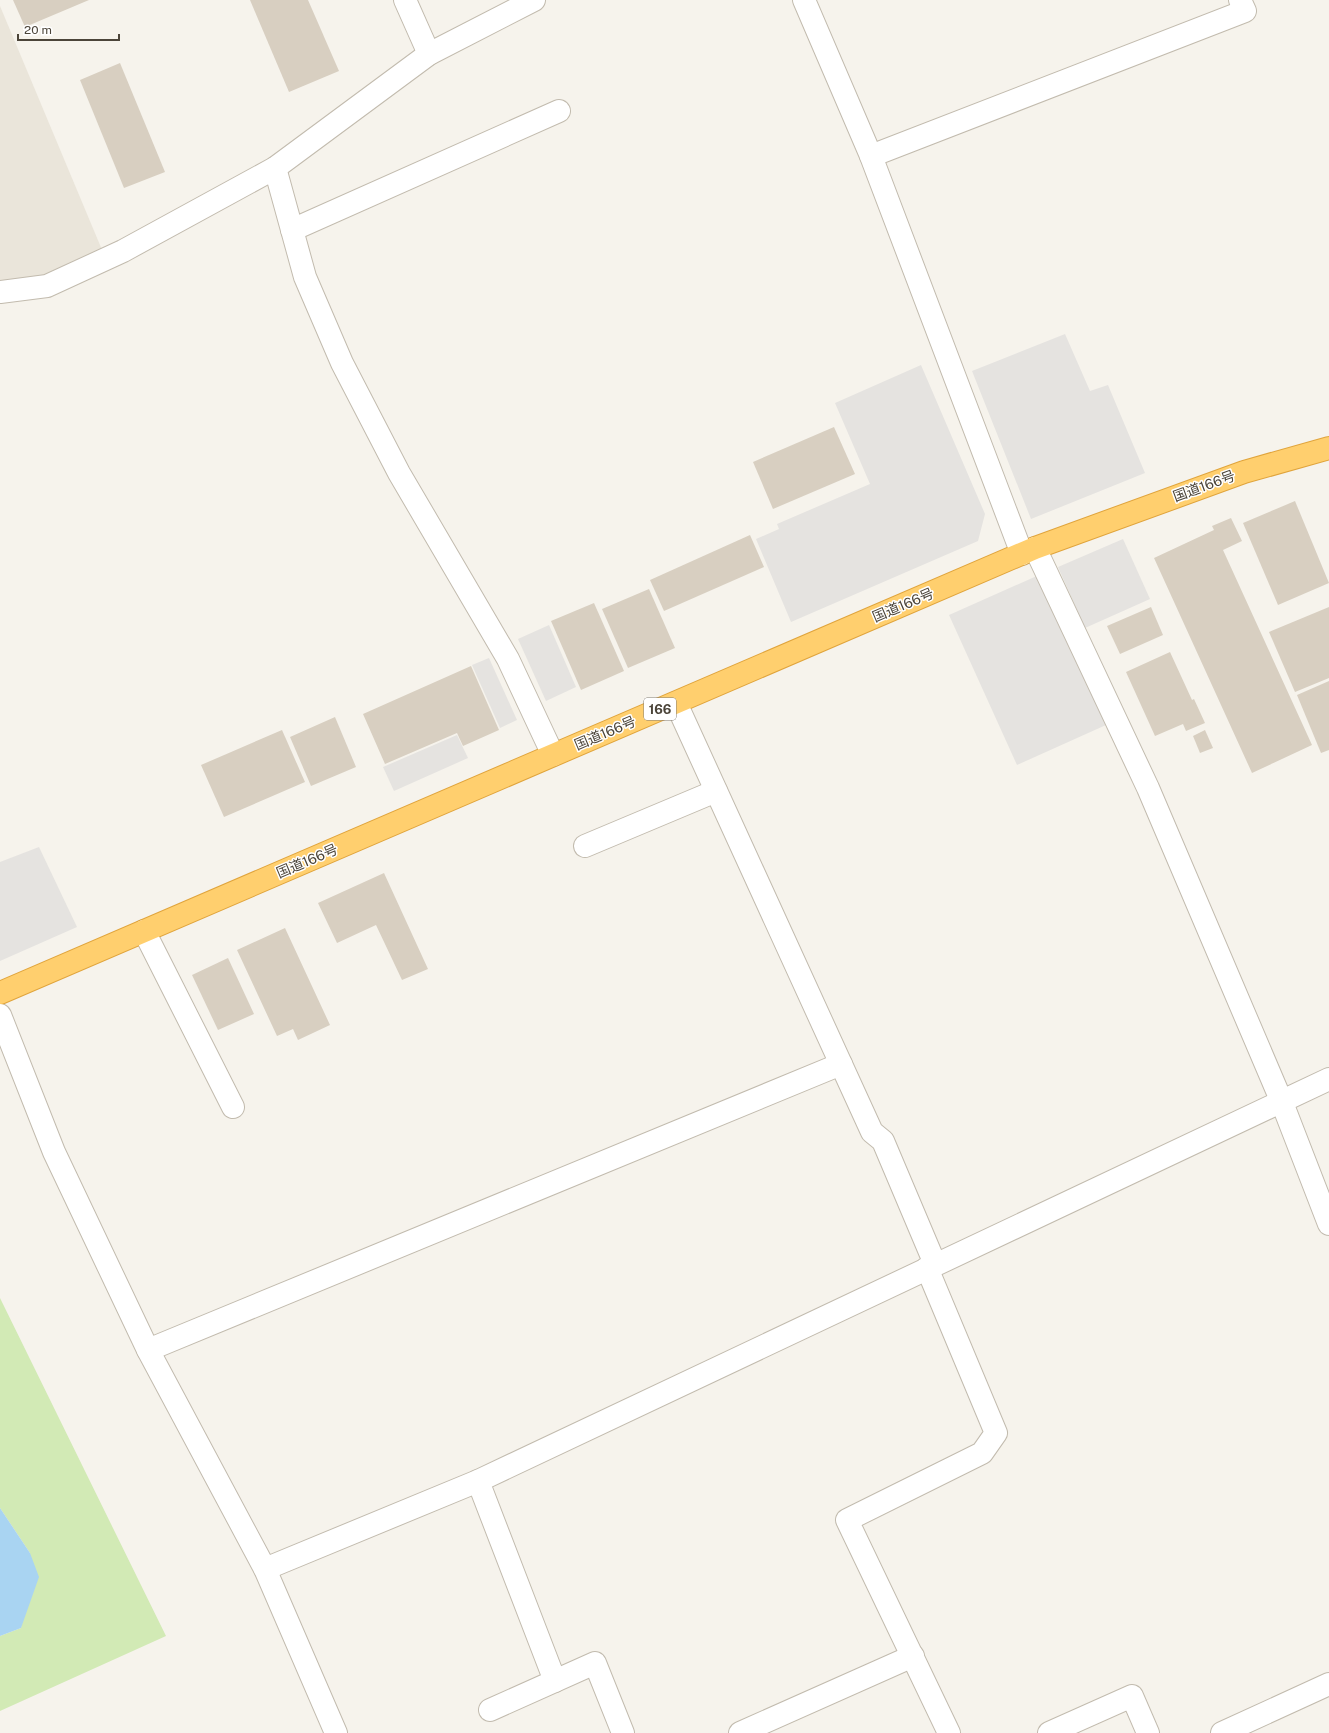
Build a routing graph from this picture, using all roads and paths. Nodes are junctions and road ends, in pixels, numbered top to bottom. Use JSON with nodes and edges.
{"nodes":[{"id":1,"x":405,"y":0,"type":"edge"},
{"id":2,"x":534,"y":0,"type":"edge"},
{"id":3,"x":804,"y":0,"type":"edge"},
{"id":4,"x":1240,"y":0,"type":"edge"},
{"id":5,"x":429,"y":54,"type":"junction"},
{"id":6,"x":559,"y":112,"type":"dead end"},
{"id":7,"x":871,"y":156,"type":"junction"},
{"id":8,"x":275,"y":168,"type":"junction"},
{"id":9,"x":292,"y":230,"type":"junction"},
{"id":10,"x":0,"y":292,"type":"edge"},
{"id":11,"x":1329,"y":448,"type":"edge"},
{"id":12,"x":1028,"y":551,"type":"junction"},
{"id":13,"x":676,"y":702,"type":"junction"},
{"id":14,"x":553,"y":756,"type":"junction"},
{"id":15,"x":716,"y":790,"type":"junction"},
{"id":16,"x":585,"y":846,"type":"dead end"},
{"id":17,"x":144,"y":931,"type":"junction"},
{"id":18,"x":0,"y":993,"type":"edge"},
{"id":19,"x":0,"y":1015,"type":"edge"},
{"id":20,"x":841,"y":1064,"type":"junction"},
{"id":21,"x":1329,"y":1079,"type":"edge"},
{"id":22,"x":1281,"y":1100,"type":"junction"},
{"id":23,"x":233,"y":1107,"type":"dead end"},
{"id":24,"x":1329,"y":1224,"type":"edge"},
{"id":25,"x":931,"y":1266,"type":"junction"},
{"id":26,"x":148,"y":1350,"type":"junction"},
{"id":27,"x":478,"y":1481,"type":"junction"},
{"id":28,"x":265,"y":1569,"type":"junction"},
{"id":29,"x":913,"y":1656,"type":"junction"},
{"id":30,"x":555,"y":1681,"type":"junction"},
{"id":31,"x":1329,"y":1684,"type":"edge"},
{"id":32,"x":490,"y":1710,"type":"dead end"},
{"id":33,"x":336,"y":1733,"type":"edge"},
{"id":34,"x":623,"y":1733,"type":"edge"},
{"id":35,"x":740,"y":1733,"type":"edge"},
{"id":36,"x":949,"y":1733,"type":"edge"},
{"id":37,"x":1049,"y":1733,"type":"edge"},
{"id":38,"x":1148,"y":1733,"type":"edge"},
{"id":39,"x":1222,"y":1733,"type":"edge"}],
"edges":[{"from":1,"to":5,"type":"street"},
{"from":2,"to":5,"type":"street"},
{"from":3,"to":7,"type":"street"},
{"from":4,"to":7,"type":"street"},
{"from":5,"to":8,"type":"street"},
{"from":6,"to":9,"type":"street"},
{"from":7,"to":12,"type":"street"},
{"from":8,"to":9,"type":"street"},
{"from":8,"to":10,"type":"street"},
{"from":9,"to":14,"type":"street"},
{"from":11,"to":12,"type":"highway","name":"国道166号","number":"166"},
{"from":12,"to":13,"type":"highway","name":"国道166号","number":"166"},
{"from":12,"to":22,"type":"street"},
{"from":13,"to":14,"type":"highway","name":"国道166号","number":"166"},
{"from":13,"to":15,"type":"street"},
{"from":14,"to":17,"type":"highway","name":"国道166号","number":"166"},
{"from":15,"to":16,"type":"street"},
{"from":15,"to":20,"type":"street"},
{"from":17,"to":18,"type":"highway","name":"国道166号","number":"166"},
{"from":17,"to":23,"type":"street"},
{"from":19,"to":26,"type":"street"},
{"from":20,"to":25,"type":"street"},
{"from":20,"to":26,"type":"street"},
{"from":21,"to":22,"type":"street"},
{"from":22,"to":24,"type":"street"},
{"from":22,"to":25,"type":"street"},
{"from":25,"to":27,"type":"street"},
{"from":25,"to":29,"type":"street"},
{"from":26,"to":28,"type":"street"},
{"from":27,"to":28,"type":"street"},
{"from":27,"to":30,"type":"street"},
{"from":28,"to":33,"type":"street"},
{"from":29,"to":35,"type":"street"},
{"from":29,"to":36,"type":"street"},
{"from":30,"to":32,"type":"street"},
{"from":30,"to":34,"type":"street"},
{"from":31,"to":39,"type":"street"},
{"from":37,"to":38,"type":"street"}]}
